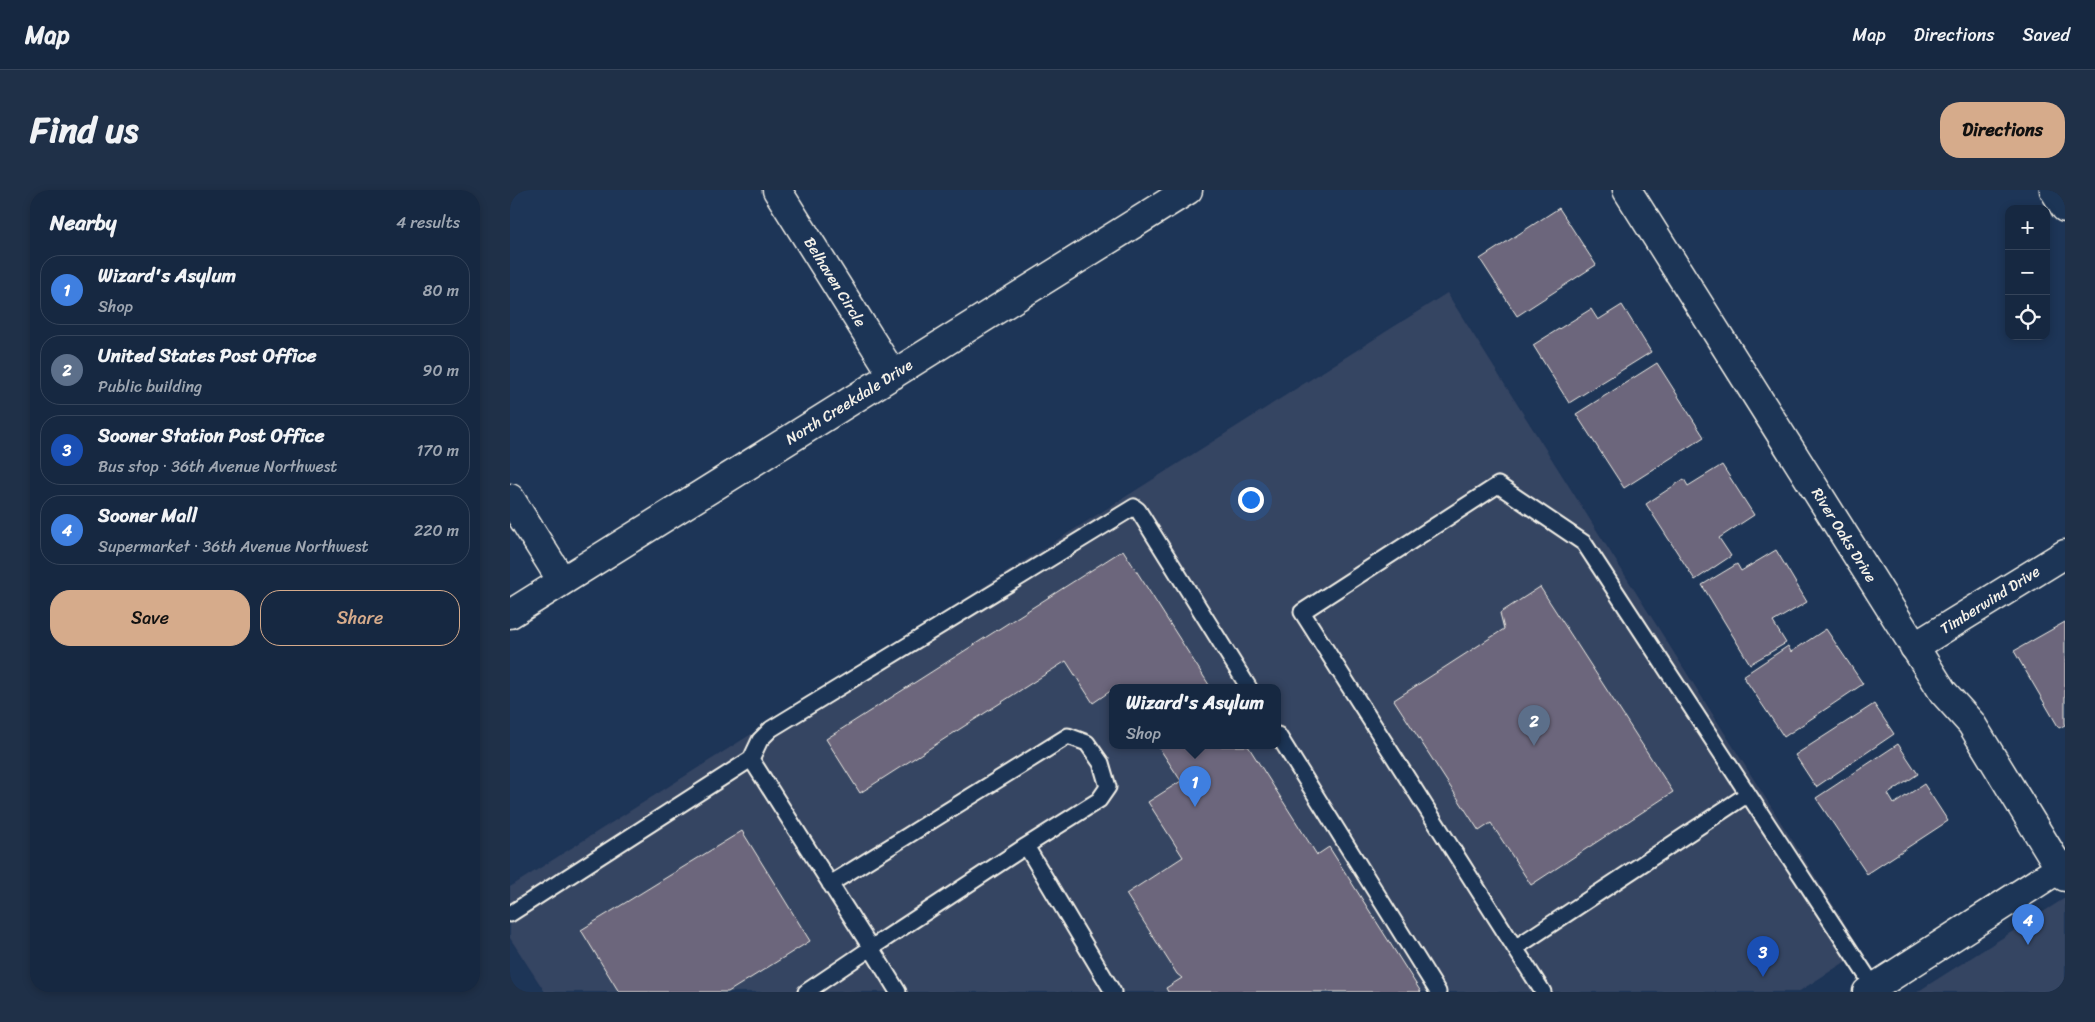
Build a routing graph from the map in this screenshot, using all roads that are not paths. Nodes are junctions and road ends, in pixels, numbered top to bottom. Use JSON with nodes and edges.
{"nodes":[{"id":1,"x":777,"y":190,"type":"edge"},
{"id":2,"x":1188,"y":190,"type":"edge"},
{"id":3,"x":1627,"y":190,"type":"edge"},
{"id":4,"x":2054,"y":190,"type":"edge"},
{"id":5,"x":2065,"y":208,"type":"edge"},
{"id":6,"x":893,"y":375,"type":"junction"},
{"id":7,"x":510,"y":498,"type":"edge"},
{"id":8,"x":2065,"y":554,"type":"edge"},
{"id":9,"x":562,"y":581,"type":"junction"},
{"id":10,"x":510,"y":614,"type":"edge"},
{"id":11,"x":1914,"y":647,"type":"junction"},
{"id":12,"x":1247,"y":684,"type":"edge"},
{"id":13,"x":1281,"y":739,"type":"edge"},
{"id":14,"x":751,"y":759,"type":"junction"},
{"id":15,"x":1748,"y":794,"type":"junction"},
{"id":16,"x":1026,"y":846,"type":"junction"},
{"id":17,"x":2063,"y":870,"type":"edge"},
{"id":18,"x":830,"y":884,"type":"junction"},
{"id":19,"x":510,"y":914,"type":"edge"},
{"id":20,"x":871,"y":948,"type":"junction"},
{"id":21,"x":1515,"y":948,"type":"junction"},
{"id":22,"x":1871,"y":990,"type":"edge"},
{"id":23,"x":806,"y":992,"type":"edge"},
{"id":24,"x":898,"y":992,"type":"edge"},
{"id":25,"x":1113,"y":992,"type":"edge"},
{"id":26,"x":1438,"y":992,"type":"edge"},
{"id":27,"x":1543,"y":992,"type":"edge"}],
"edges":[{"from":1,"to":6,"type":"street","name":"Belhaven Circle"},
{"from":2,"to":6,"type":"street","name":"North Creekdale Drive"},
{"from":3,"to":11,"type":"street","name":"River Oaks Drive"},
{"from":4,"to":5,"type":"street"},
{"from":6,"to":9,"type":"street","name":"North Creekdale Drive"},
{"from":7,"to":9,"type":"street"},
{"from":8,"to":11,"type":"street","name":"Timberwind Drive"},
{"from":9,"to":10,"type":"street","name":"North Creekdale Drive"},
{"from":11,"to":17,"type":"street","name":"River Oaks Drive"},
{"from":12,"to":14,"type":"lane"},
{"from":13,"to":26,"type":"lane"},
{"from":14,"to":18,"type":"lane"},
{"from":14,"to":19,"type":"lane"},
{"from":15,"to":21,"type":"lane"},
{"from":15,"to":21,"type":"lane"},
{"from":15,"to":22,"type":"lane"},
{"from":16,"to":18,"type":"lane"},
{"from":16,"to":20,"type":"lane"},
{"from":16,"to":25,"type":"lane"},
{"from":17,"to":22,"type":"street"},
{"from":18,"to":20,"type":"lane"},
{"from":20,"to":23,"type":"lane"},
{"from":20,"to":24,"type":"lane"},
{"from":21,"to":27,"type":"lane"}]}
